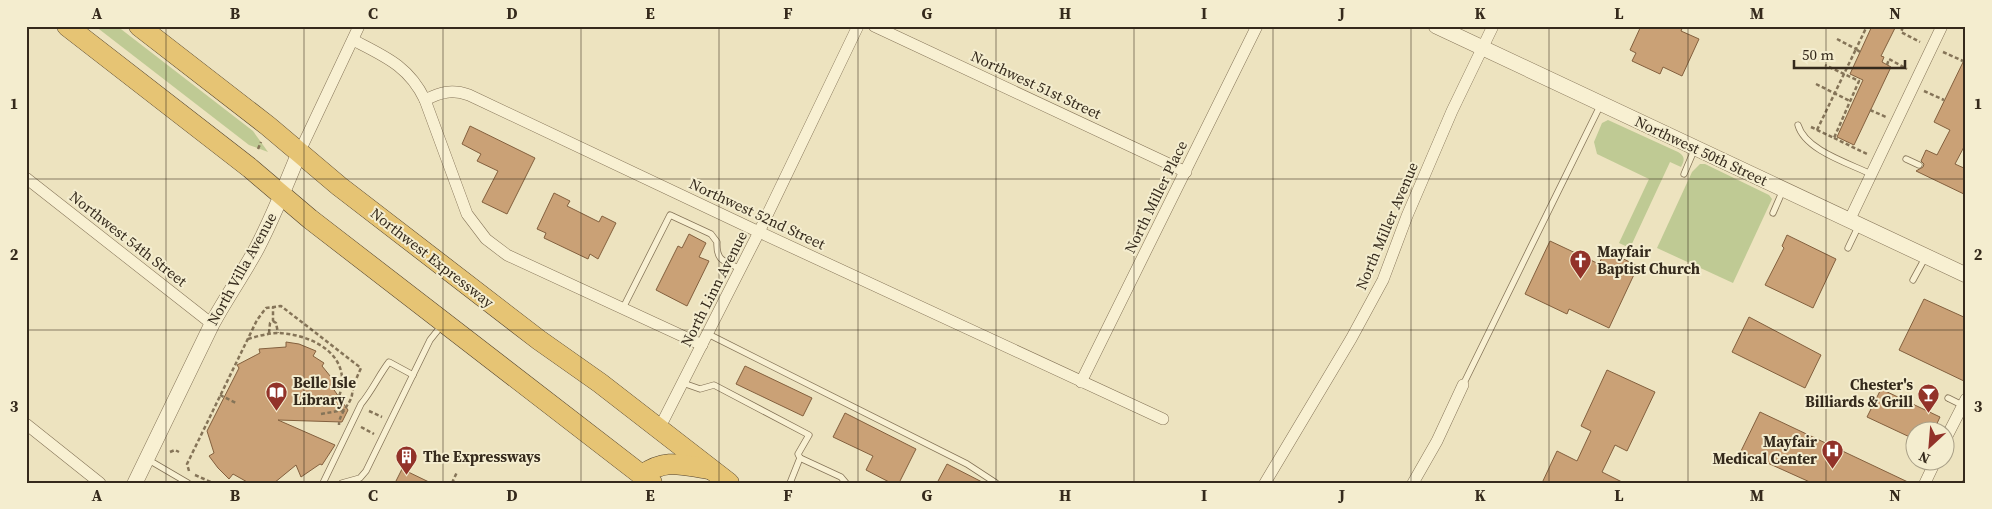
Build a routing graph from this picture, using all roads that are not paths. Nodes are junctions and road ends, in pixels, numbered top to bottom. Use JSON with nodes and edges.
{"nodes":[{"id":1,"x":67,"y":26,"type":"edge"},
{"id":2,"x":139,"y":26,"type":"edge"},
{"id":3,"x":359,"y":26,"type":"edge"},
{"id":4,"x":858,"y":26,"type":"edge"},
{"id":5,"x":874,"y":26,"type":"edge"},
{"id":6,"x":1258,"y":26,"type":"edge"},
{"id":7,"x":1436,"y":26,"type":"edge"},
{"id":8,"x":1493,"y":26,"type":"edge"},
{"id":9,"x":1942,"y":26,"type":"edge"},
{"id":10,"x":353,"y":40,"type":"junction"},
{"id":11,"x":1482,"y":48,"type":"junction"},
{"id":12,"x":425,"y":100,"type":"junction"},
{"id":13,"x":1601,"y":104,"type":"junction"},
{"id":14,"x":1798,"y":125,"type":"dead end"},
{"id":15,"x":1695,"y":148,"type":"junction"},
{"id":16,"x":299,"y":153,"type":"junction"},
{"id":17,"x":1906,"y":159,"type":"dead end"},
{"id":18,"x":1919,"y":165,"type":"dead end"},
{"id":19,"x":1186,"y":172,"type":"junction"},
{"id":20,"x":1684,"y":174,"type":"dead end"},
{"id":21,"x":1871,"y":174,"type":"junction"},
{"id":22,"x":26,"y":178,"type":"edge"},
{"id":23,"x":1783,"y":190,"type":"junction"},
{"id":24,"x":282,"y":195,"type":"junction"},
{"id":25,"x":1773,"y":213,"type":"dead end"},
{"id":26,"x":1854,"y":223,"type":"junction"},
{"id":27,"x":759,"y":232,"type":"junction"},
{"id":28,"x":1848,"y":248,"type":"dead end"},
{"id":29,"x":1925,"y":257,"type":"junction"},
{"id":30,"x":741,"y":269,"type":"junction"},
{"id":31,"x":1966,"y":276,"type":"edge"},
{"id":32,"x":1914,"y":280,"type":"dead end"},
{"id":33,"x":622,"y":308,"type":"junction"},
{"id":34,"x":444,"y":323,"type":"junction"},
{"id":35,"x":212,"y":324,"type":"junction"},
{"id":36,"x":708,"y":334,"type":"junction"},
{"id":37,"x":702,"y":346,"type":"junction"},
{"id":38,"x":412,"y":375,"type":"junction"},
{"id":39,"x":1081,"y":382,"type":"junction"},
{"id":40,"x":683,"y":383,"type":"junction"},
{"id":41,"x":1463,"y":385,"type":"joint"},
{"id":42,"x":1948,"y":398,"type":"dead end"},
{"id":43,"x":1964,"y":402,"type":"edge"},
{"id":44,"x":1163,"y":419,"type":"dead end"},
{"id":45,"x":1954,"y":422,"type":"edge"},
{"id":46,"x":26,"y":424,"type":"edge"},
{"id":47,"x":660,"y":429,"type":"junction"},
{"id":48,"x":800,"y":458,"type":"junction"},
{"id":49,"x":147,"y":459,"type":"junction"},
{"id":50,"x":712,"y":469,"type":"junction"},
{"id":51,"x":644,"y":480,"type":"edge"},
{"id":52,"x":100,"y":483,"type":"edge"},
{"id":53,"x":135,"y":483,"type":"edge"},
{"id":54,"x":188,"y":483,"type":"edge"},
{"id":55,"x":323,"y":483,"type":"edge"},
{"id":56,"x":342,"y":483,"type":"edge"},
{"id":57,"x":729,"y":483,"type":"edge"},
{"id":58,"x":790,"y":483,"type":"edge"},
{"id":59,"x":846,"y":483,"type":"edge"},
{"id":60,"x":996,"y":483,"type":"edge"},
{"id":61,"x":1265,"y":483,"type":"edge"},
{"id":62,"x":1413,"y":483,"type":"edge"}],
"edges":[{"from":1,"to":24,"type":"highway"},
{"from":2,"to":16,"type":"highway","name":"Northwest Expressway"},
{"from":3,"to":10,"type":"street","name":"North Villa Avenue"},
{"from":4,"to":27,"type":"street","name":"North Linn Avenue"},
{"from":5,"to":19,"type":"street","name":"Northwest 51st Street"},
{"from":6,"to":19,"type":"street","name":"North Miller Place"},
{"from":7,"to":11,"type":"street","name":"Northwest 50th Street"},
{"from":8,"to":11,"type":"street","name":"North Miller Avenue"},
{"from":9,"to":21,"type":"street"},
{"from":10,"to":12,"type":"street"},
{"from":10,"to":16,"type":"street","name":"North Villa Avenue"},
{"from":11,"to":13,"type":"street","name":"Northwest 50th Street"},
{"from":11,"to":61,"type":"street","name":"North Miller Avenue"},
{"from":12,"to":27,"type":"street","name":"Northwest 52nd Street"},
{"from":12,"to":33,"type":"street"},
{"from":13,"to":15,"type":"street","name":"Northwest 50th Street"},
{"from":13,"to":41,"type":"lane"},
{"from":14,"to":21,"type":"lane"},
{"from":15,"to":20,"type":"lane"},
{"from":15,"to":23,"type":"street","name":"Northwest 50th Street"},
{"from":16,"to":24,"type":"street","name":"North Villa Avenue"},
{"from":16,"to":47,"type":"highway","name":"Northwest Expressway"},
{"from":17,"to":18,"type":"lane"},
{"from":19,"to":39,"type":"street","name":"North Miller Place"},
{"from":21,"to":26,"type":"street"},
{"from":22,"to":35,"type":"street","name":"Northwest 54th Street"},
{"from":23,"to":25,"type":"lane"},
{"from":23,"to":26,"type":"street","name":"Northwest 50th Street"},
{"from":24,"to":34,"type":"highway"},
{"from":24,"to":35,"type":"street","name":"North Villa Avenue"},
{"from":26,"to":28,"type":"lane"},
{"from":26,"to":29,"type":"street","name":"Northwest 50th Street"},
{"from":27,"to":30,"type":"street","name":"North Linn Avenue"},
{"from":27,"to":39,"type":"street","name":"Northwest 52nd Street"},
{"from":29,"to":31,"type":"street","name":"Northwest 50th Street"},
{"from":29,"to":32,"type":"lane"},
{"from":30,"to":33,"type":"lane"},
{"from":30,"to":36,"type":"street","name":"North Linn Avenue"},
{"from":33,"to":37,"type":"street"},
{"from":34,"to":38,"type":"lane"},
{"from":34,"to":51,"type":"highway"},
{"from":35,"to":49,"type":"street","name":"North Villa Avenue"},
{"from":36,"to":37,"type":"street","name":"North Linn Avenue"},
{"from":36,"to":60,"type":"lane"},
{"from":37,"to":40,"type":"street","name":"North Linn Avenue"},
{"from":38,"to":55,"type":"lane"},
{"from":38,"to":56,"type":"lane"},
{"from":39,"to":44,"type":"street","name":"Northwest 52nd Street"},
{"from":40,"to":47,"type":"street","name":"North Linn Avenue"},
{"from":40,"to":48,"type":"lane"},
{"from":41,"to":62,"type":"street"},
{"from":42,"to":43,"type":"lane"},
{"from":43,"to":45,"type":"street"},
{"from":46,"to":52,"type":"street"},
{"from":47,"to":50,"type":"highway","name":"Northwest Expressway"},
{"from":48,"to":58,"type":"lane"},
{"from":48,"to":59,"type":"lane"},
{"from":49,"to":53,"type":"street","name":"North Villa Avenue"},
{"from":49,"to":54,"type":"lane"},
{"from":50,"to":51,"type":"highway"},
{"from":50,"to":57,"type":"highway","name":"Northwest Expressway"}]}
